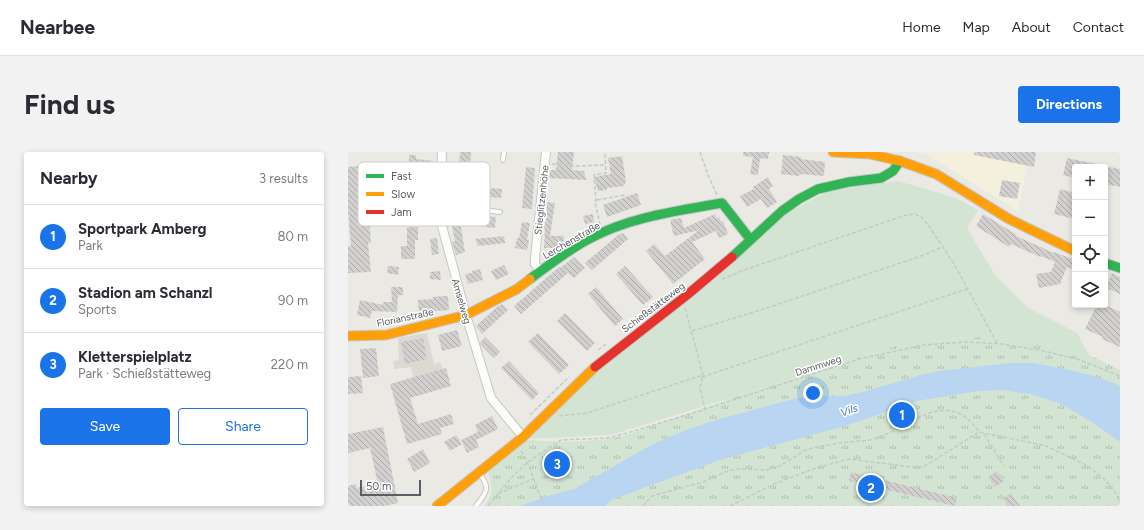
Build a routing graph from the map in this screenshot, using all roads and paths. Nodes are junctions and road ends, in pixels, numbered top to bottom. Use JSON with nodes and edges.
{"nodes":[{"id":1,"x":442,"y":152,"type":"edge"},
{"id":2,"x":504,"y":152,"type":"edge"},
{"id":3,"x":546,"y":152,"type":"edge"},
{"id":4,"x":700,"y":152,"type":"edge"},
{"id":5,"x":833,"y":152,"type":"edge"},
{"id":6,"x":605,"y":154,"type":"dead end"},
{"id":7,"x":504,"y":160,"type":"dead end"},
{"id":8,"x":900,"y":161,"type":"junction"},
{"id":9,"x":441,"y":162,"type":"edge"},
{"id":10,"x":545,"y":163,"type":"junction"},
{"id":11,"x":606,"y":165,"type":"junction"},
{"id":12,"x":625,"y":195,"type":"dead end"},
{"id":13,"x":596,"y":200,"type":"junction"},
{"id":14,"x":722,"y":203,"type":"junction"},
{"id":15,"x":490,"y":211,"type":"edge"},
{"id":16,"x":500,"y":212,"type":"dead end"},
{"id":17,"x":599,"y":222,"type":"dead end"},
{"id":18,"x":442,"y":226,"type":"edge"},
{"id":19,"x":750,"y":239,"type":"junction"},
{"id":20,"x":942,"y":247,"type":"junction"},
{"id":21,"x":1072,"y":250,"type":"edge"},
{"id":22,"x":1108,"y":264,"type":"edge"},
{"id":23,"x":1120,"y":268,"type":"edge"},
{"id":24,"x":540,"y":271,"type":"junction"},
{"id":25,"x":721,"y":280,"type":"dead end"},
{"id":26,"x":967,"y":289,"type":"junction"},
{"id":27,"x":684,"y":305,"type":"dead end"},
{"id":28,"x":466,"y":315,"type":"junction"},
{"id":29,"x":691,"y":331,"type":"junction"},
{"id":30,"x":348,"y":336,"type":"edge"},
{"id":31,"x":997,"y":343,"type":"junction"},
{"id":32,"x":702,"y":376,"type":"junction"},
{"id":33,"x":1120,"y":376,"type":"edge"},
{"id":34,"x":705,"y":409,"type":"junction"},
{"id":35,"x":545,"y":415,"type":"junction"},
{"id":36,"x":979,"y":432,"type":"junction"},
{"id":37,"x":984,"y":434,"type":"junction"},
{"id":38,"x":520,"y":439,"type":"junction"},
{"id":39,"x":528,"y":462,"type":"junction"},
{"id":40,"x":1004,"y":466,"type":"dead end"},
{"id":41,"x":479,"y":473,"type":"junction"},
{"id":42,"x":533,"y":479,"type":"junction"},
{"id":43,"x":496,"y":495,"type":"junction"},
{"id":44,"x":1120,"y":502,"type":"edge"},
{"id":45,"x":437,"y":506,"type":"edge"},
{"id":46,"x":476,"y":506,"type":"edge"},
{"id":47,"x":488,"y":506,"type":"edge"},
{"id":48,"x":544,"y":506,"type":"edge"},
{"id":49,"x":643,"y":506,"type":"edge"},
{"id":50,"x":730,"y":506,"type":"edge"}],
"edges":[{"from":1,"to":9,"type":"street","name":"Amselweg"},
{"from":2,"to":7,"type":"lane"},
{"from":3,"to":10,"type":"street","name":"Stieglitzenhöhe"},
{"from":4,"to":14,"type":"path"},
{"from":5,"to":8,"type":"street"},
{"from":6,"to":11,"type":"path"},
{"from":8,"to":19,"type":"street","name":"Schießstätteweg"},
{"from":8,"to":21,"type":"street"},
{"from":10,"to":11,"type":"path"},
{"from":10,"to":24,"type":"street","name":"Stieglitzenhöhe"},
{"from":11,"to":13,"type":"path"},
{"from":12,"to":13,"type":"path"},
{"from":13,"to":17,"type":"path"},
{"from":14,"to":19,"type":"street"},
{"from":14,"to":24,"type":"street","name":"Lerchenstraße"},
{"from":15,"to":16,"type":"lane"},
{"from":18,"to":28,"type":"street","name":"Amselweg"},
{"from":19,"to":35,"type":"street","name":"Schießstätteweg"},
{"from":20,"to":25,"type":"path"},
{"from":20,"to":26,"type":"path"},
{"from":20,"to":29,"type":"path"},
{"from":22,"to":23,"type":"street"},
{"from":24,"to":28,"type":"street","name":"Lerchenstraße"},
{"from":26,"to":31,"type":"path"},
{"from":26,"to":32,"type":"path"},
{"from":27,"to":29,"type":"path"},
{"from":28,"to":30,"type":"street","name":"Florianstraße"},
{"from":28,"to":38,"type":"street","name":"Amselweg"},
{"from":29,"to":32,"type":"path"},
{"from":31,"to":33,"type":"path","name":"Dammweg"},
{"from":31,"to":34,"type":"path","name":"Dammweg"},
{"from":32,"to":34,"type":"path"},
{"from":32,"to":35,"type":"path"},
{"from":34,"to":39,"type":"path","name":"Dammweg"},
{"from":35,"to":38,"type":"street","name":"Schießstätteweg"},
{"from":36,"to":37,"type":"path"},
{"from":36,"to":49,"type":"path"},
{"from":36,"to":50,"type":"path"},
{"from":37,"to":40,"type":"path"},
{"from":37,"to":44,"type":"path"},
{"from":38,"to":39,"type":"path"},
{"from":38,"to":41,"type":"street","name":"Schießstätteweg"},
{"from":39,"to":42,"type":"path"},
{"from":39,"to":43,"type":"path","name":"Dammweg"},
{"from":41,"to":45,"type":"street","name":"Schießstätteweg"},
{"from":41,"to":46,"type":"lane"},
{"from":42,"to":43,"type":"path"},
{"from":42,"to":48,"type":"path"},
{"from":43,"to":47,"type":"path","name":"Dammweg"}]}
